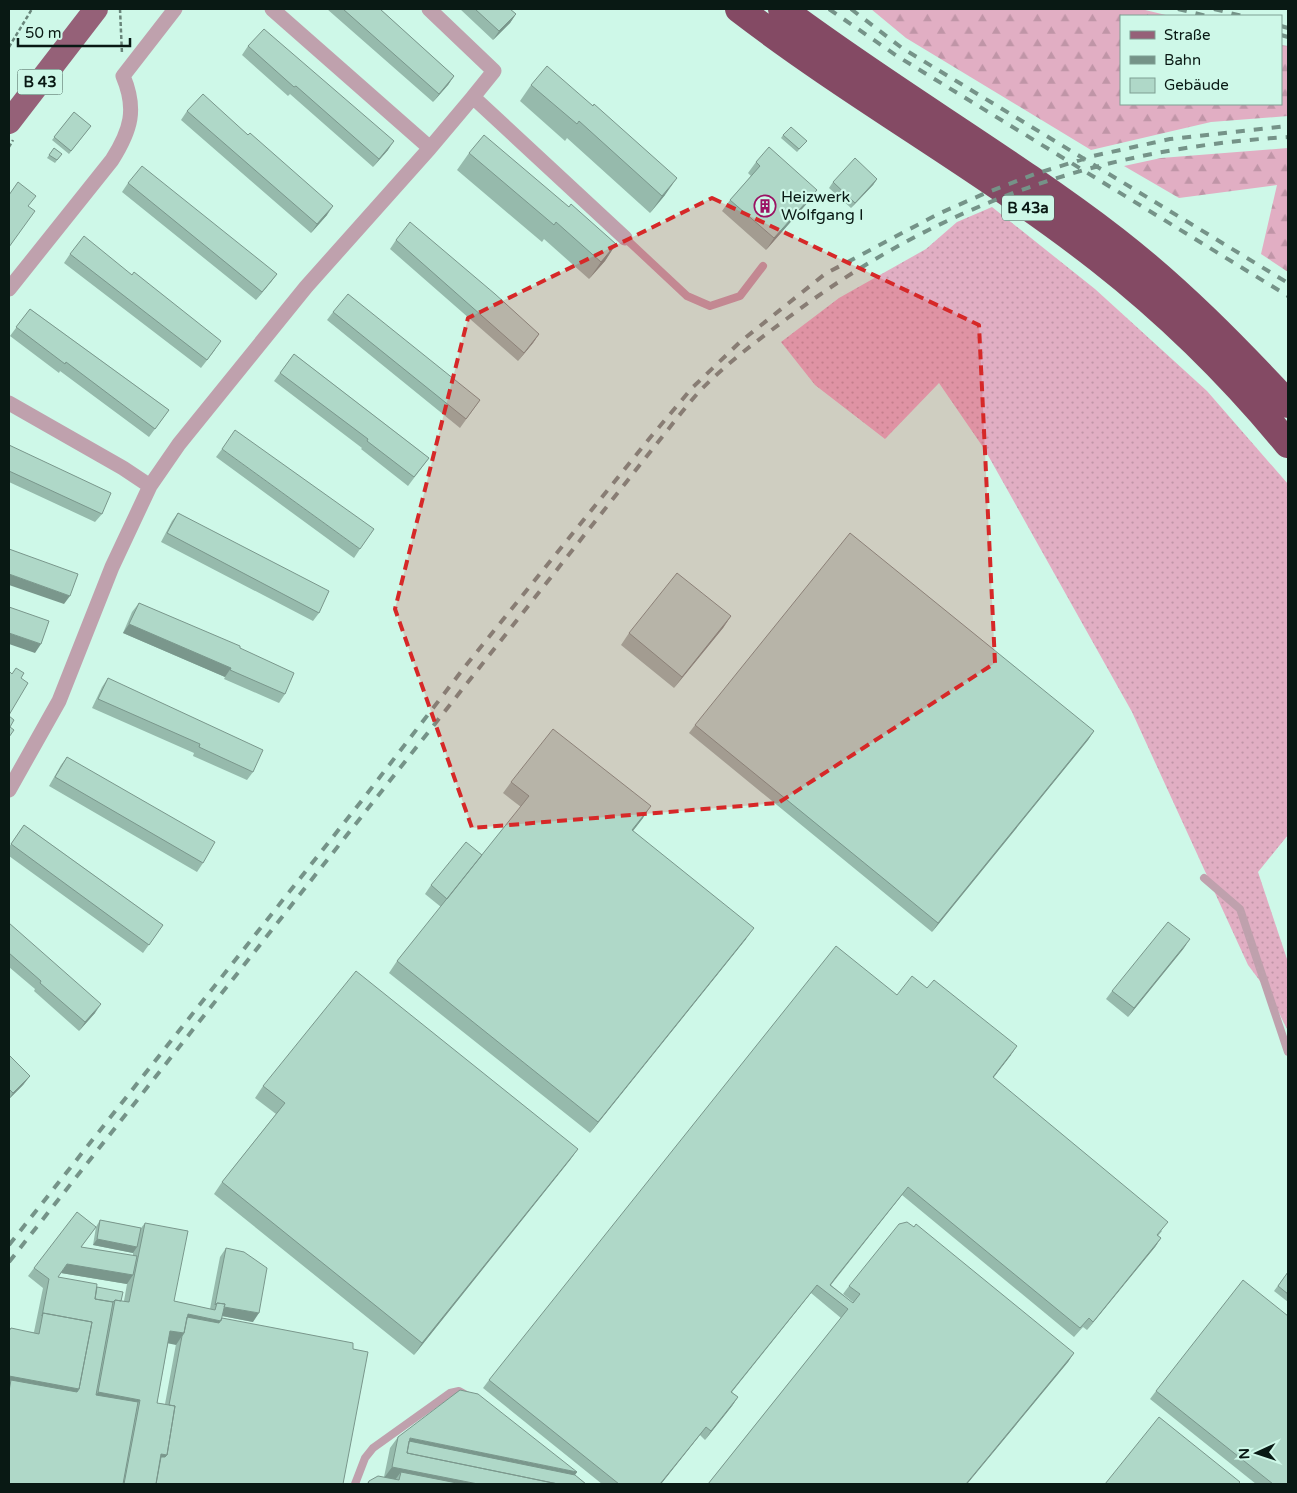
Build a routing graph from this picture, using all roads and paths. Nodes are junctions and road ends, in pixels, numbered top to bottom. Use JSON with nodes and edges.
{"nodes":[{"id":1,"x":32,"y":9,"type":"edge"},
{"id":2,"x":96,"y":9,"type":"edge"},
{"id":3,"x":120,"y":9,"type":"edge"},
{"id":4,"x":176,"y":9,"type":"edge"},
{"id":5,"x":272,"y":9,"type":"edge"},
{"id":6,"x":429,"y":9,"type":"edge"},
{"id":7,"x":739,"y":9,"type":"edge"},
{"id":8,"x":782,"y":9,"type":"edge"},
{"id":9,"x":9,"y":47,"type":"edge"},
{"id":10,"x":123,"y":76,"type":"junction"},
{"id":11,"x":473,"y":98,"type":"junction"},
{"id":12,"x":9,"y":122,"type":"edge"},
{"id":13,"x":430,"y":148,"type":"junction"},
{"id":14,"x":625,"y":238,"type":"joint"},
{"id":15,"x":763,"y":266,"type":"dead end"},
{"id":16,"x":9,"y":289,"type":"edge"},
{"id":17,"x":9,"y":403,"type":"edge"},
{"id":18,"x":1288,"y":404,"type":"edge"},
{"id":19,"x":1288,"y":444,"type":"edge"},
{"id":20,"x":150,"y":486,"type":"junction"},
{"id":21,"x":9,"y":790,"type":"edge"},
{"id":22,"x":1204,"y":878,"type":"dead end"},
{"id":23,"x":1288,"y":1052,"type":"edge"},
{"id":24,"x":473,"y":1400,"type":"edge"},
{"id":25,"x":355,"y":1484,"type":"edge"}],
"edges":[{"from":1,"to":9,"type":"path"},
{"from":2,"to":12,"type":"main road","number":"B 43"},
{"from":3,"to":10,"type":"path"},
{"from":4,"to":10,"type":"street"},
{"from":5,"to":13,"type":"street"},
{"from":6,"to":11,"type":"street"},
{"from":7,"to":19,"type":"highway","number":"B 43a"},
{"from":8,"to":18,"type":"highway","number":"B 43a"},
{"from":10,"to":16,"type":"street"},
{"from":11,"to":13,"type":"street"},
{"from":11,"to":14,"type":"street"},
{"from":13,"to":20,"type":"street"},
{"from":14,"to":15,"type":"lane"},
{"from":17,"to":20,"type":"street"},
{"from":20,"to":21,"type":"street"},
{"from":22,"to":23,"type":"lane"},
{"from":24,"to":25,"type":"lane"}]}
